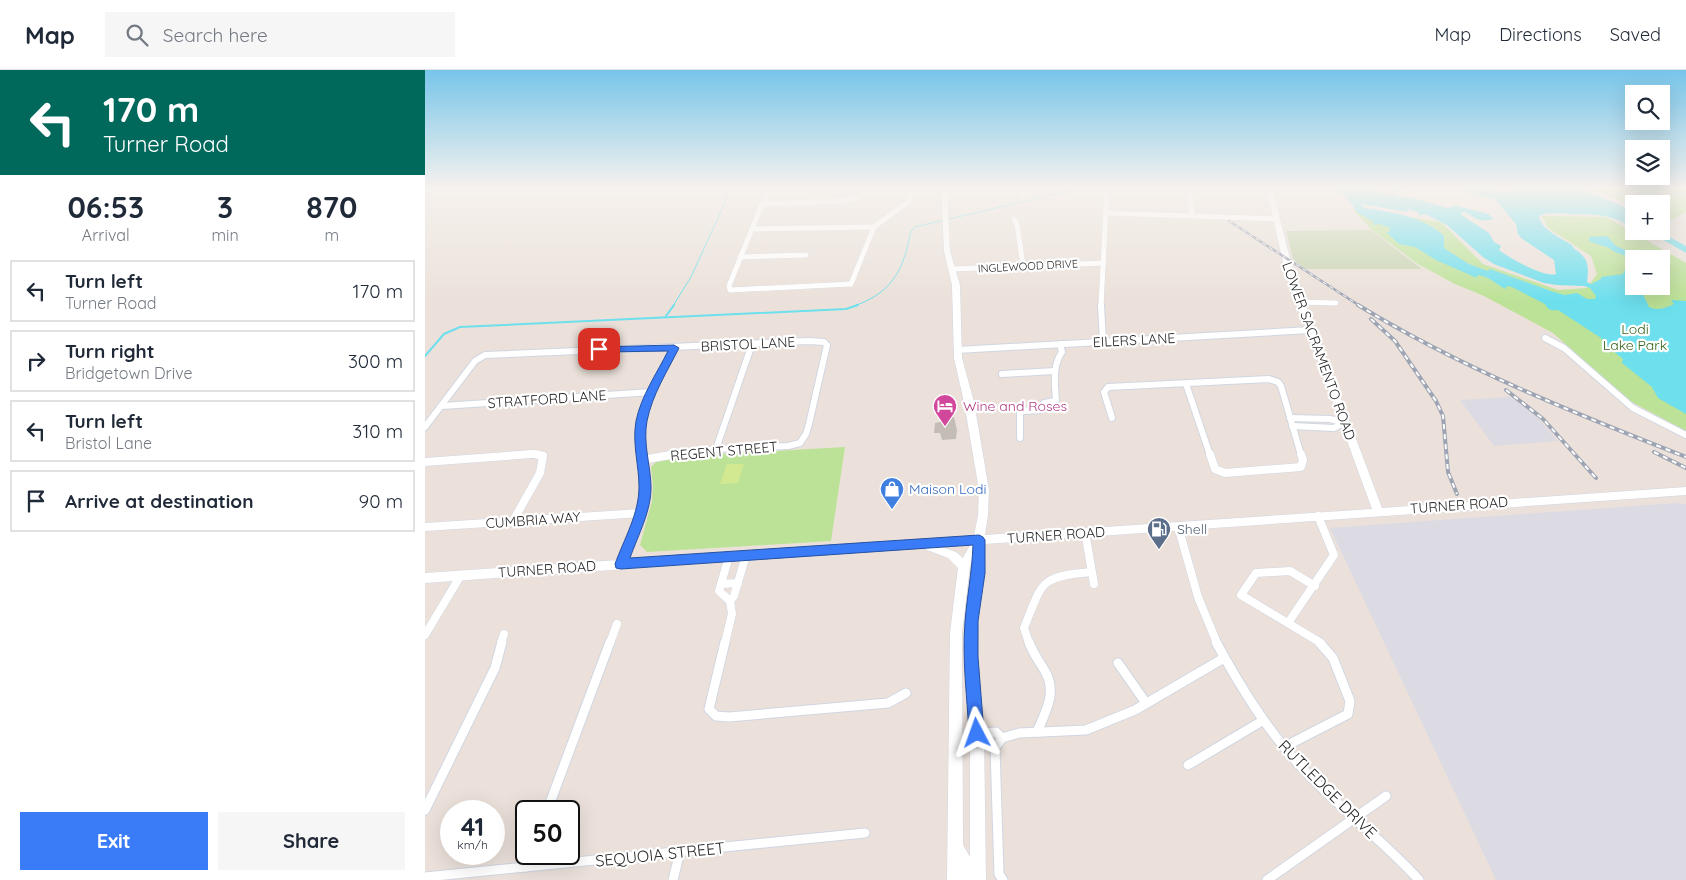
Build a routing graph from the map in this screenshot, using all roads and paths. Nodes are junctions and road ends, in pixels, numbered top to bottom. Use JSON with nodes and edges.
{"nodes":[{"id":1,"x":754,"y":225,"type":"edge"},
{"id":2,"x":877,"y":225,"type":"edge"},
{"id":3,"x":946,"y":225,"type":"edge"},
{"id":4,"x":1017,"y":225,"type":"edge"},
{"id":5,"x":1105,"y":225,"type":"edge"},
{"id":6,"x":1277,"y":225,"type":"edge"},
{"id":7,"x":874,"y":227,"type":"junction"},
{"id":8,"x":752,"y":229,"type":"junction"},
{"id":9,"x":806,"y":255,"type":"dead end"},
{"id":10,"x":740,"y":257,"type":"junction"},
{"id":11,"x":1104,"y":263,"type":"junction"},
{"id":12,"x":1023,"y":265,"type":"junction"},
{"id":13,"x":952,"y":269,"type":"junction"},
{"id":14,"x":1300,"y":302,"type":"junction"},
{"id":15,"x":1336,"y":303,"type":"dead end"},
{"id":16,"x":1311,"y":330,"type":"junction"},
{"id":17,"x":1545,"y":338,"type":"dead end"},
{"id":18,"x":1103,"y":342,"type":"junction"},
{"id":19,"x":752,"y":344,"type":"junction"},
{"id":20,"x":1057,"y":344,"type":"junction"},
{"id":21,"x":674,"y":348,"type":"junction"},
{"id":22,"x":957,"y":350,"type":"junction"},
{"id":23,"x":1054,"y":371,"type":"junction"},
{"id":24,"x":1002,"y":374,"type":"dead end"},
{"id":25,"x":1187,"y":384,"type":"junction"},
{"id":26,"x":652,"y":392,"type":"junction"},
{"id":27,"x":441,"y":406,"type":"junction"},
{"id":28,"x":1111,"y":418,"type":"dead end"},
{"id":29,"x":1290,"y":418,"type":"junction"},
{"id":30,"x":1345,"y":423,"type":"junction"},
{"id":31,"x":1293,"y":426,"type":"junction"},
{"id":32,"x":425,"y":427,"type":"edge"},
{"id":33,"x":1686,"y":435,"type":"edge"},
{"id":34,"x":805,"y":438,"type":"joint"},
{"id":35,"x":1020,"y":438,"type":"dead end"},
{"id":36,"x":716,"y":450,"type":"junction"},
{"id":37,"x":642,"y":460,"type":"junction"},
{"id":38,"x":425,"y":462,"type":"edge"},
{"id":39,"x":1686,"y":491,"type":"edge"},
{"id":40,"x":1379,"y":511,"type":"junction"},
{"id":41,"x":641,"y":513,"type":"junction"},
{"id":42,"x":1318,"y":516,"type":"junction"},
{"id":43,"x":513,"y":521,"type":"junction"},
{"id":44,"x":1178,"y":526,"type":"junction"},
{"id":45,"x":425,"y":527,"type":"edge"},
{"id":46,"x":1085,"y":532,"type":"junction"},
{"id":47,"x":979,"y":540,"type":"junction"},
{"id":48,"x":923,"y":544,"type":"junction"},
{"id":49,"x":746,"y":555,"type":"junction"},
{"id":50,"x":729,"y":556,"type":"junction"},
{"id":51,"x":621,"y":564,"type":"junction"},
{"id":52,"x":964,"y":566,"type":"junction"},
{"id":53,"x":1091,"y":572,"type":"junction"},
{"id":54,"x":461,"y":575,"type":"junction"},
{"id":55,"x":425,"y":578,"type":"edge"},
{"id":56,"x":738,"y":583,"type":"junction"},
{"id":57,"x":721,"y":584,"type":"junction"},
{"id":58,"x":1094,"y":584,"type":"dead end"},
{"id":59,"x":1315,"y":586,"type":"junction"},
{"id":60,"x":730,"y":602,"type":"junction"},
{"id":61,"x":1288,"y":623,"type":"junction"},
{"id":62,"x":617,"y":624,"type":"dead end"},
{"id":63,"x":504,"y":634,"type":"dead end"},
{"id":64,"x":425,"y":635,"type":"edge"},
{"id":65,"x":1224,"y":658,"type":"junction"},
{"id":66,"x":1118,"y":663,"type":"dead end"},
{"id":67,"x":906,"y":693,"type":"dead end"},
{"id":68,"x":1146,"y":704,"type":"junction"},
{"id":69,"x":1263,"y":720,"type":"junction"},
{"id":70,"x":1037,"y":732,"type":"junction"},
{"id":71,"x":977,"y":733,"type":"junction"},
{"id":72,"x":1002,"y":738,"type":"junction"},
{"id":73,"x":1285,"y":747,"type":"junction"},
{"id":74,"x":1188,"y":765,"type":"dead end"},
{"id":75,"x":1386,"y":796,"type":"dead end"},
{"id":76,"x":551,"y":800,"type":"edge"},
{"id":77,"x":425,"y":810,"type":"edge"},
{"id":78,"x":1355,"y":818,"type":"junction"},
{"id":79,"x":865,"y":833,"type":"dead end"},
{"id":80,"x":955,"y":847,"type":"junction"},
{"id":81,"x":680,"y":851,"type":"junction"},
{"id":82,"x":526,"y":867,"type":"joint"},
{"id":83,"x":425,"y":877,"type":"edge"},
{"id":84,"x":673,"y":880,"type":"edge"},
{"id":85,"x":955,"y":880,"type":"edge"},
{"id":86,"x":964,"y":880,"type":"edge"},
{"id":87,"x":978,"y":880,"type":"edge"},
{"id":88,"x":1003,"y":880,"type":"edge"},
{"id":89,"x":1267,"y":880,"type":"edge"},
{"id":90,"x":1419,"y":880,"type":"edge"}],
"edges":[{"from":1,"to":8,"type":"street"},
{"from":2,"to":7,"type":"street"},
{"from":3,"to":13,"type":"main road"},
{"from":4,"to":12,"type":"street"},
{"from":5,"to":11,"type":"street"},
{"from":6,"to":14,"type":"main road","name":"LOWER SACRAMENTO ROAD"},
{"from":7,"to":8,"type":"street"},
{"from":7,"to":10,"type":"street"},
{"from":8,"to":10,"type":"street"},
{"from":9,"to":10,"type":"street"},
{"from":11,"to":12,"type":"street","name":"INGLEWOOD DRIVE"},
{"from":11,"to":18,"type":"street"},
{"from":12,"to":13,"type":"street","name":"INGLEWOOD DRIVE"},
{"from":13,"to":22,"type":"main road"},
{"from":14,"to":15,"type":"street"},
{"from":14,"to":16,"type":"main road","name":"LOWER SACRAMENTO ROAD"},
{"from":16,"to":18,"type":"street","name":"EILERS LANE"},
{"from":16,"to":30,"type":"main road","name":"LOWER SACRAMENTO ROAD"},
{"from":17,"to":33,"type":"street"},
{"from":18,"to":20,"type":"street","name":"EILERS LANE"},
{"from":19,"to":21,"type":"street","name":"BRISTOL LANE"},
{"from":19,"to":34,"type":"street","name":"BRISTOL LANE"},
{"from":19,"to":36,"type":"street"},
{"from":20,"to":22,"type":"street","name":"EILERS LANE"},
{"from":20,"to":23,"type":"street"},
{"from":21,"to":26,"type":"street"},
{"from":21,"to":27,"type":"street","name":"BRISTOL LANE"},
{"from":22,"to":47,"type":"main road"},
{"from":23,"to":24,"type":"street"},
{"from":23,"to":35,"type":"street"},
{"from":25,"to":28,"type":"street"},
{"from":25,"to":29,"type":"street"},
{"from":25,"to":31,"type":"street"},
{"from":26,"to":27,"type":"street","name":"STRATFORD LANE"},
{"from":26,"to":37,"type":"street"},
{"from":27,"to":32,"type":"street","name":"BRISTOL LANE"},
{"from":29,"to":30,"type":"street"},
{"from":29,"to":31,"type":"street"},
{"from":30,"to":31,"type":"street"},
{"from":30,"to":40,"type":"main road","name":"LOWER SACRAMENTO ROAD"},
{"from":34,"to":36,"type":"street","name":"REGENT STREET"},
{"from":36,"to":37,"type":"street","name":"REGENT STREET"},
{"from":37,"to":41,"type":"street"},
{"from":38,"to":43,"type":"street"},
{"from":39,"to":40,"type":"main road","name":"TURNER ROAD"},
{"from":40,"to":42,"type":"main road","name":"TURNER ROAD"},
{"from":41,"to":43,"type":"street","name":"CUMBRIA WAY"},
{"from":41,"to":51,"type":"street"},
{"from":42,"to":44,"type":"main road","name":"TURNER ROAD"},
{"from":42,"to":59,"type":"street"},
{"from":43,"to":45,"type":"street","name":"CUMBRIA WAY"},
{"from":44,"to":46,"type":"main road","name":"TURNER ROAD"},
{"from":44,"to":65,"type":"street","name":"RUTLEDGE DRIVE"},
{"from":46,"to":47,"type":"main road","name":"TURNER ROAD"},
{"from":46,"to":53,"type":"street"},
{"from":47,"to":48,"type":"main road","name":"TURNER ROAD"},
{"from":47,"to":52,"type":"main road"},
{"from":47,"to":71,"type":"main road"},
{"from":48,"to":49,"type":"main road","name":"TURNER ROAD"},
{"from":48,"to":52,"type":"main road"},
{"from":49,"to":50,"type":"main road","name":"TURNER ROAD"},
{"from":49,"to":56,"type":"street"},
{"from":50,"to":51,"type":"main road","name":"TURNER ROAD"},
{"from":50,"to":57,"type":"street"},
{"from":51,"to":54,"type":"main road","name":"TURNER ROAD"},
{"from":52,"to":80,"type":"main road"},
{"from":53,"to":58,"type":"street"},
{"from":53,"to":70,"type":"street"},
{"from":54,"to":55,"type":"main road","name":"TURNER ROAD"},
{"from":54,"to":64,"type":"street"},
{"from":56,"to":57,"type":"street"},
{"from":56,"to":60,"type":"street"},
{"from":57,"to":60,"type":"street"},
{"from":59,"to":61,"type":"street"},
{"from":59,"to":61,"type":"street"},
{"from":60,"to":67,"type":"street"},
{"from":61,"to":73,"type":"street"},
{"from":62,"to":76,"type":"street"},
{"from":63,"to":77,"type":"street"},
{"from":65,"to":68,"type":"street"},
{"from":65,"to":69,"type":"street","name":"RUTLEDGE DRIVE"},
{"from":66,"to":68,"type":"street"},
{"from":68,"to":70,"type":"street"},
{"from":69,"to":73,"type":"street","name":"RUTLEDGE DRIVE"},
{"from":69,"to":74,"type":"street"},
{"from":70,"to":72,"type":"street"},
{"from":71,"to":72,"type":"street"},
{"from":71,"to":87,"type":"main road"},
{"from":72,"to":88,"type":"street"},
{"from":73,"to":78,"type":"street","name":"RUTLEDGE DRIVE"},
{"from":75,"to":78,"type":"street"},
{"from":78,"to":89,"type":"street"},
{"from":78,"to":90,"type":"street","name":"RUTLEDGE DRIVE"},
{"from":79,"to":81,"type":"street","name":"SEQUOIA STREET"},
{"from":80,"to":85,"type":"main road"},
{"from":80,"to":86,"type":"main road"},
{"from":81,"to":82,"type":"street","name":"SEQUOIA STREET"},
{"from":81,"to":84,"type":"street"},
{"from":82,"to":83,"type":"street","name":"SEQUOIA STREET"}]}
